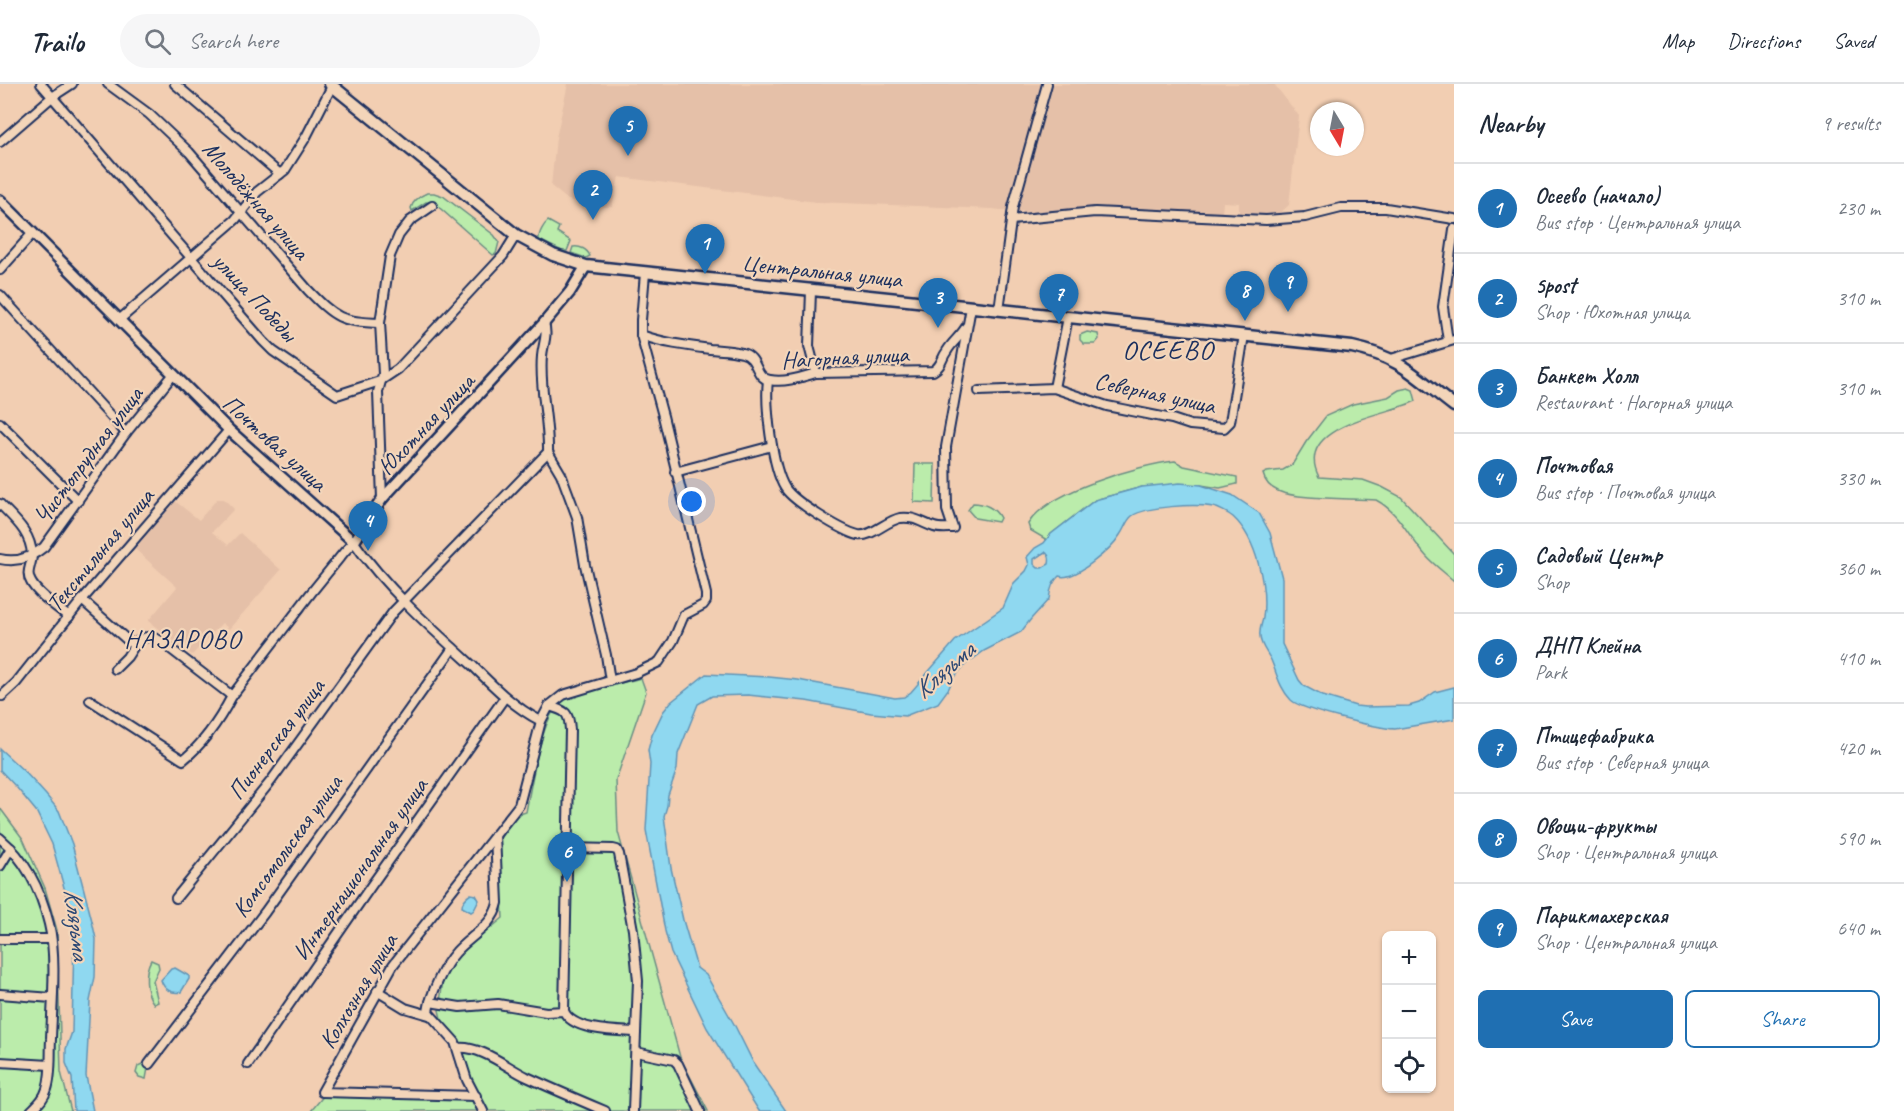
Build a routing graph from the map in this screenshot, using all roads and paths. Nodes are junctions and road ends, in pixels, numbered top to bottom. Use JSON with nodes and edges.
{"nodes":[{"id":1,"x":41,"y":84,"type":"edge"},
{"id":2,"x":72,"y":84,"type":"edge"},
{"id":3,"x":108,"y":84,"type":"edge"},
{"id":4,"x":175,"y":84,"type":"edge"},
{"id":5,"x":1047,"y":84,"type":"edge"},
{"id":6,"x":331,"y":85,"type":"edge"},
{"id":7,"x":52,"y":98,"type":"junction"},
{"id":8,"x":0,"y":142,"type":"edge"},
{"id":9,"x":280,"y":174,"type":"junction"},
{"id":10,"x":0,"y":200,"type":"edge"},
{"id":11,"x":432,"y":206,"type":"dead end"},
{"id":12,"x":242,"y":213,"type":"junction"},
{"id":13,"x":1454,"y":219,"type":"edge"},
{"id":14,"x":1011,"y":220,"type":"junction"},
{"id":15,"x":1454,"y":229,"type":"edge"},
{"id":16,"x":32,"y":234,"type":"junction"},
{"id":17,"x":516,"y":236,"type":"junction"},
{"id":18,"x":191,"y":256,"type":"junction"},
{"id":19,"x":592,"y":267,"type":"junction"},
{"id":20,"x":0,"y":270,"type":"edge"},
{"id":21,"x":645,"y":273,"type":"junction"},
{"id":22,"x":811,"y":291,"type":"junction"},
{"id":23,"x":0,"y":295,"type":"edge"},
{"id":24,"x":971,"y":308,"type":"junction"},
{"id":25,"x":999,"y":310,"type":"junction"},
{"id":26,"x":1068,"y":317,"type":"junction"},
{"id":27,"x":119,"y":320,"type":"junction"},
{"id":28,"x":380,"y":323,"type":"junction"},
{"id":29,"x":969,"y":323,"type":"junction"},
{"id":30,"x":543,"y":324,"type":"junction"},
{"id":31,"x":641,"y":335,"type":"junction"},
{"id":32,"x":1244,"y":335,"type":"junction"},
{"id":33,"x":1451,"y":341,"type":"edge"},
{"id":34,"x":1391,"y":359,"type":"junction"},
{"id":35,"x":816,"y":373,"type":"junction"},
{"id":36,"x":173,"y":375,"type":"junction"},
{"id":37,"x":768,"y":380,"type":"junction"},
{"id":38,"x":380,"y":381,"type":"junction"},
{"id":39,"x":1054,"y":388,"type":"junction"},
{"id":40,"x":980,"y":391,"type":"dead end"},
{"id":41,"x":1454,"y":406,"type":"edge"},
{"id":42,"x":0,"y":423,"type":"edge"},
{"id":43,"x":229,"y":430,"type":"junction"},
{"id":44,"x":126,"y":434,"type":"junction"},
{"id":45,"x":772,"y":446,"type":"junction"},
{"id":46,"x":548,"y":452,"type":"junction"},
{"id":47,"x":675,"y":471,"type":"junction"},
{"id":48,"x":382,"y":499,"type":"junction"},
{"id":49,"x":78,"y":501,"type":"junction"},
{"id":50,"x":0,"y":504,"type":"edge"},
{"id":51,"x":354,"y":542,"type":"junction"},
{"id":52,"x":32,"y":556,"type":"junction"},
{"id":53,"x":0,"y":558,"type":"edge"},
{"id":54,"x":82,"y":600,"type":"junction"},
{"id":55,"x":404,"y":600,"type":"junction"},
{"id":56,"x":69,"y":617,"type":"junction"},
{"id":57,"x":134,"y":646,"type":"junction"},
{"id":58,"x":453,"y":648,"type":"junction"},
{"id":59,"x":115,"y":669,"type":"dead end"},
{"id":60,"x":613,"y":680,"type":"junction"},
{"id":61,"x":2,"y":696,"type":"dead end"},
{"id":62,"x":232,"y":696,"type":"junction"},
{"id":63,"x":505,"y":696,"type":"junction"},
{"id":64,"x":90,"y":700,"type":"dead end"},
{"id":65,"x":549,"y":706,"type":"junction"},
{"id":66,"x":541,"y":721,"type":"junction"},
{"id":67,"x":495,"y":835,"type":"junction"},
{"id":68,"x":0,"y":837,"type":"edge"},
{"id":69,"x":11,"y":848,"type":"junction"},
{"id":70,"x":567,"y":848,"type":"junction"},
{"id":71,"x":0,"y":866,"type":"edge"},
{"id":72,"x":176,"y":898,"type":"dead end"},
{"id":73,"x":0,"y":939,"type":"edge"},
{"id":74,"x":51,"y":939,"type":"junction"},
{"id":75,"x":377,"y":992,"type":"junction"},
{"id":76,"x":0,"y":994,"type":"edge"},
{"id":77,"x":52,"y":998,"type":"junction"},
{"id":78,"x":430,"y":1002,"type":"junction"},
{"id":79,"x":564,"y":1011,"type":"junction"},
{"id":80,"x":429,"y":1015,"type":"junction"},
{"id":81,"x":636,"y":1032,"type":"junction"},
{"id":82,"x":458,"y":1048,"type":"junction"},
{"id":83,"x":636,"y":1052,"type":"junction"},
{"id":84,"x":0,"y":1062,"type":"edge"},
{"id":85,"x":149,"y":1064,"type":"dead end"},
{"id":86,"x":248,"y":1064,"type":"dead end"},
{"id":87,"x":50,"y":1065,"type":"junction"},
{"id":88,"x":476,"y":1096,"type":"junction"},
{"id":89,"x":485,"y":1110,"type":"edge"},
{"id":90,"x":31,"y":1111,"type":"edge"},
{"id":91,"x":605,"y":1111,"type":"edge"},
{"id":92,"x":633,"y":1111,"type":"edge"},
{"id":93,"x":700,"y":1111,"type":"edge"}],
"edges":[{"from":1,"to":7,"type":"street","name":"улица Победы"},
{"from":2,"to":7,"type":"street"},
{"from":3,"to":12,"type":"street","name":"Молодёжная улица"},
{"from":4,"to":9,"type":"street"},
{"from":5,"to":14,"type":"street"},
{"from":6,"to":9,"type":"street"},
{"from":6,"to":17,"type":"main road","name":"Центральная улица"},
{"from":7,"to":8,"type":"street"},
{"from":7,"to":18,"type":"street","name":"улица Победы"},
{"from":9,"to":12,"type":"street"},
{"from":10,"to":16,"type":"street","name":"Почтовая улица"},
{"from":11,"to":28,"type":"street"},
{"from":12,"to":18,"type":"street"},
{"from":12,"to":28,"type":"street","name":"Молодёжная улица"},
{"from":13,"to":14,"type":"street"},
{"from":14,"to":25,"type":"street"},
{"from":15,"to":33,"type":"street"},
{"from":16,"to":20,"type":"street"},
{"from":16,"to":27,"type":"street","name":"Почтовая улица"},
{"from":17,"to":19,"type":"main road","name":"Центральная улица"},
{"from":17,"to":38,"type":"street","name":"улица Победы"},
{"from":18,"to":27,"type":"street"},
{"from":18,"to":38,"type":"street","name":"улица Победы"},
{"from":19,"to":21,"type":"main road","name":"Центральная улица"},
{"from":19,"to":30,"type":"street","name":"Юхотная улица"},
{"from":21,"to":22,"type":"main road","name":"Центральная улица"},
{"from":21,"to":31,"type":"street"},
{"from":22,"to":24,"type":"main road","name":"Центральная улица"},
{"from":22,"to":35,"type":"street"},
{"from":23,"to":44,"type":"street"},
{"from":24,"to":25,"type":"main road","name":"Центральная улица"},
{"from":24,"to":29,"type":"street"},
{"from":25,"to":26,"type":"main road","name":"Центральная улица"},
{"from":26,"to":32,"type":"main road","name":"Центральная улица"},
{"from":26,"to":39,"type":"street"},
{"from":27,"to":36,"type":"street","name":"Почтовая улица"},
{"from":28,"to":38,"type":"street"},
{"from":29,"to":35,"type":"street","name":"Нагорная улица"},
{"from":29,"to":45,"type":"street"},
{"from":30,"to":46,"type":"street"},
{"from":30,"to":48,"type":"street","name":"Юхотная улица"},
{"from":31,"to":37,"type":"street","name":"Нагорная улица"},
{"from":31,"to":47,"type":"street"},
{"from":32,"to":34,"type":"main road","name":"Центральная улица"},
{"from":32,"to":39,"type":"street","name":"Северная улица"},
{"from":33,"to":34,"type":"street"},
{"from":34,"to":41,"type":"main road","name":"Центральная улица"},
{"from":35,"to":37,"type":"street","name":"Нагорная улица"},
{"from":36,"to":43,"type":"street","name":"Почтовая улица"},
{"from":36,"to":44,"type":"street","name":"Чистопрудная улица"},
{"from":37,"to":45,"type":"street"},
{"from":38,"to":48,"type":"street"},
{"from":39,"to":40,"type":"street","name":"Северная улица"},
{"from":42,"to":49,"type":"street"},
{"from":43,"to":51,"type":"street","name":"Почтовая улица"},
{"from":43,"to":54,"type":"street","name":"Текстильная улица"},
{"from":44,"to":49,"type":"street","name":"Чистопрудная улица"},
{"from":45,"to":47,"type":"street"},
{"from":46,"to":55,"type":"street","name":"Пионерская улица"},
{"from":46,"to":60,"type":"street"},
{"from":47,"to":60,"type":"street"},
{"from":48,"to":51,"type":"street","name":"Юхотная улица"},
{"from":49,"to":52,"type":"street","name":"Чистопрудная улица"},
{"from":50,"to":52,"type":"street"},
{"from":51,"to":55,"type":"street","name":"Почтовая улица"},
{"from":51,"to":62,"type":"street","name":"Юхотная улица"},
{"from":52,"to":53,"type":"street"},
{"from":52,"to":56,"type":"street"},
{"from":54,"to":56,"type":"street","name":"Текстильная улица"},
{"from":54,"to":57,"type":"street"},
{"from":55,"to":58,"type":"street","name":"Почтовая улица"},
{"from":55,"to":72,"type":"street","name":"Пионерская улица"},
{"from":56,"to":61,"type":"street","name":"Текстильная улица"},
{"from":57,"to":59,"type":"street"},
{"from":57,"to":62,"type":"street"},
{"from":58,"to":63,"type":"street","name":"Почтовая улица"},
{"from":58,"to":85,"type":"street","name":"Комсомольская улица"},
{"from":60,"to":65,"type":"street"},
{"from":62,"to":64,"type":"street","name":"Юхотная улица"},
{"from":63,"to":66,"type":"street","name":"Почтовая улица"},
{"from":63,"to":86,"type":"street","name":"Интернациональная улица"},
{"from":65,"to":66,"type":"street"},
{"from":65,"to":70,"type":"street"},
{"from":66,"to":67,"type":"street","name":"Колхозная улица"},
{"from":67,"to":75,"type":"street","name":"Колхозная улица"},
{"from":67,"to":78,"type":"street"},
{"from":68,"to":69,"type":"street"},
{"from":69,"to":71,"type":"street"},
{"from":69,"to":74,"type":"street"},
{"from":70,"to":79,"type":"street"},
{"from":70,"to":81,"type":"street"},
{"from":73,"to":74,"type":"street"},
{"from":74,"to":77,"type":"street"},
{"from":75,"to":80,"type":"street"},
{"from":75,"to":88,"type":"street","name":"Колхозная улица"},
{"from":76,"to":77,"type":"street"},
{"from":77,"to":87,"type":"street"},
{"from":78,"to":79,"type":"street"},
{"from":78,"to":80,"type":"street"},
{"from":79,"to":81,"type":"street"},
{"from":80,"to":82,"type":"street"},
{"from":81,"to":83,"type":"street"},
{"from":82,"to":88,"type":"street"},
{"from":82,"to":91,"type":"street"},
{"from":83,"to":92,"type":"street"},
{"from":83,"to":93,"type":"street"},
{"from":84,"to":87,"type":"street"},
{"from":87,"to":90,"type":"street"},
{"from":88,"to":89,"type":"street"}]}
